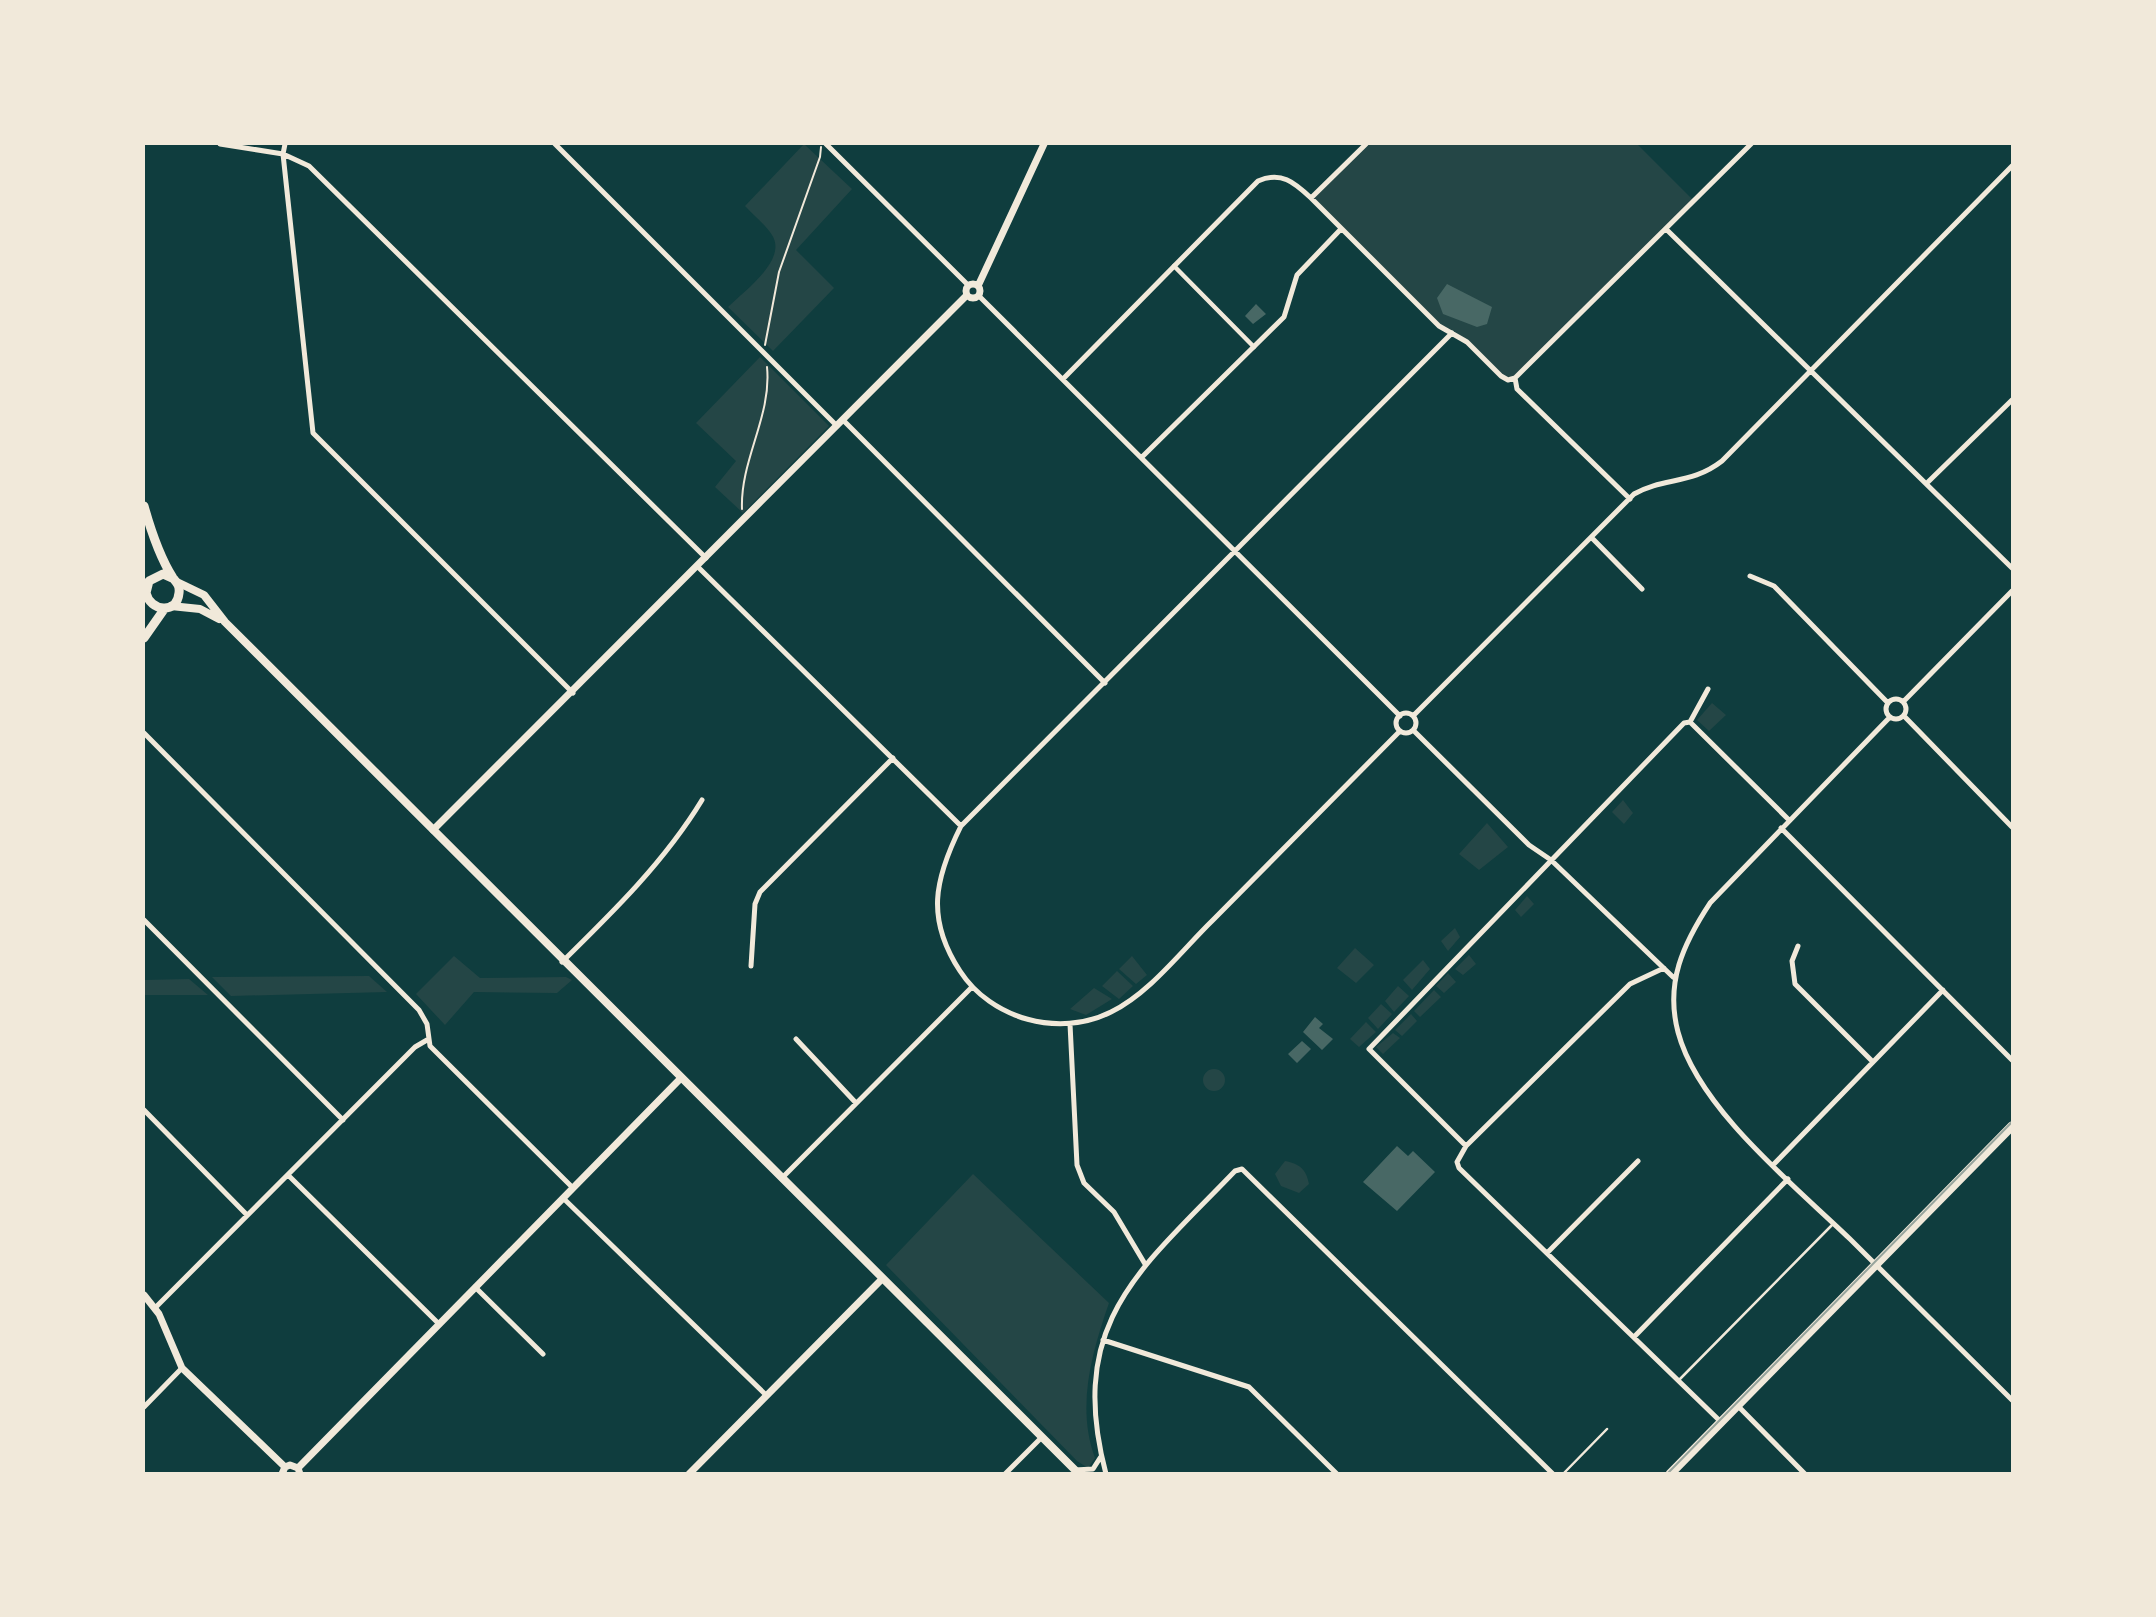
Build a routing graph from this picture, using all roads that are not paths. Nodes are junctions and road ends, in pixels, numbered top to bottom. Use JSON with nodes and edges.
{"nodes":[{"id":1,"x":220,"y":144,"type":"edge"},
{"id":2,"x":285,"y":144,"type":"edge"},
{"id":3,"x":555,"y":144,"type":"edge"},
{"id":4,"x":825,"y":144,"type":"edge"},
{"id":5,"x":1044,"y":144,"type":"edge"},
{"id":6,"x":1366,"y":144,"type":"edge"},
{"id":7,"x":1751,"y":144,"type":"edge"},
{"id":8,"x":283,"y":154,"type":"junction"},
{"id":9,"x":2012,"y":166,"type":"edge"},
{"id":10,"x":1311,"y":198,"type":"junction"},
{"id":11,"x":1340,"y":230,"type":"junction"},
{"id":12,"x":1667,"y":230,"type":"junction"},
{"id":13,"x":1174,"y":266,"type":"junction"},
{"id":14,"x":968,"y":285,"type":"junction"},
{"id":15,"x":978,"y":286,"type":"junction"},
{"id":16,"x":968,"y":295,"type":"junction"},
{"id":17,"x":978,"y":295,"type":"junction"},
{"id":18,"x":1452,"y":332,"type":"junction"},
{"id":19,"x":1254,"y":347,"type":"junction"},
{"id":20,"x":1812,"y":370,"type":"junction"},
{"id":21,"x":1515,"y":378,"type":"junction"},
{"id":22,"x":1063,"y":379,"type":"junction"},
{"id":23,"x":2012,"y":400,"type":"edge"},
{"id":24,"x":840,"y":423,"type":"junction"},
{"id":25,"x":1142,"y":457,"type":"junction"},
{"id":26,"x":1928,"y":482,"type":"junction"},
{"id":27,"x":1630,"y":499,"type":"junction"},
{"id":28,"x":144,"y":506,"type":"edge"},
{"id":29,"x":1592,"y":538,"type":"junction"},
{"id":30,"x":1235,"y":551,"type":"junction"},
{"id":31,"x":706,"y":558,"type":"junction"},
{"id":32,"x":698,"y":567,"type":"junction"},
{"id":33,"x":2012,"y":568,"type":"edge"},
{"id":34,"x":144,"y":574,"type":"edge"},
{"id":35,"x":1750,"y":576,"type":"dead end"},
{"id":36,"x":175,"y":580,"type":"junction"},
{"id":37,"x":1642,"y":589,"type":"dead end"},
{"id":38,"x":2012,"y":591,"type":"edge"},
{"id":39,"x":145,"y":592,"type":"edge"},
{"id":40,"x":168,"y":607,"type":"junction"},
{"id":41,"x":225,"y":622,"type":"junction"},
{"id":42,"x":144,"y":638,"type":"edge"},
{"id":43,"x":1105,"y":683,"type":"junction"},
{"id":44,"x":1708,"y":689,"type":"dead end"},
{"id":45,"x":573,"y":693,"type":"junction"},
{"id":46,"x":1903,"y":702,"type":"junction"},
{"id":47,"x":1888,"y":703,"type":"junction"},
{"id":48,"x":1400,"y":716,"type":"junction"},
{"id":49,"x":1413,"y":716,"type":"junction"},
{"id":50,"x":1904,"y":716,"type":"junction"},
{"id":51,"x":1890,"y":717,"type":"junction"},
{"id":52,"x":1690,"y":722,"type":"junction"},
{"id":53,"x":1413,"y":730,"type":"junction"},
{"id":54,"x":1401,"y":731,"type":"junction"},
{"id":55,"x":144,"y":733,"type":"edge"},
{"id":56,"x":892,"y":758,"type":"junction"},
{"id":57,"x":702,"y":800,"type":"dead end"},
{"id":58,"x":1789,"y":820,"type":"junction"},
{"id":59,"x":961,"y":827,"type":"junction"},
{"id":60,"x":2012,"y":827,"type":"edge"},
{"id":61,"x":1781,"y":828,"type":"junction"},
{"id":62,"x":433,"y":830,"type":"junction"},
{"id":63,"x":1551,"y":860,"type":"junction"},
{"id":64,"x":144,"y":920,"type":"edge"},
{"id":65,"x":1798,"y":946,"type":"dead end"},
{"id":66,"x":562,"y":962,"type":"junction"},
{"id":67,"x":751,"y":966,"type":"dead end"},
{"id":68,"x":1664,"y":968,"type":"junction"},
{"id":69,"x":1673,"y":977,"type":"junction"},
{"id":70,"x":971,"y":988,"type":"junction"},
{"id":71,"x":1943,"y":990,"type":"junction"},
{"id":72,"x":1070,"y":1024,"type":"junction"},
{"id":73,"x":796,"y":1039,"type":"dead end"},
{"id":74,"x":427,"y":1041,"type":"junction"},
{"id":75,"x":2012,"y":1060,"type":"edge"},
{"id":76,"x":1873,"y":1062,"type":"junction"},
{"id":77,"x":680,"y":1079,"type":"junction"},
{"id":78,"x":856,"y":1103,"type":"junction"},
{"id":79,"x":144,"y":1110,"type":"edge"},
{"id":80,"x":343,"y":1120,"type":"junction"},
{"id":81,"x":2012,"y":1126,"type":"edge"},
{"id":82,"x":1466,"y":1146,"type":"junction"},
{"id":83,"x":1638,"y":1161,"type":"dead end"},
{"id":84,"x":1773,"y":1165,"type":"junction"},
{"id":85,"x":288,"y":1175,"type":"junction"},
{"id":86,"x":782,"y":1178,"type":"junction"},
{"id":87,"x":1788,"y":1179,"type":"junction"},
{"id":88,"x":573,"y":1188,"type":"junction"},
{"id":89,"x":563,"y":1198,"type":"junction"},
{"id":90,"x":247,"y":1214,"type":"junction"},
{"id":91,"x":1833,"y":1223,"type":"junction"},
{"id":92,"x":1547,"y":1253,"type":"junction"},
{"id":93,"x":1145,"y":1265,"type":"junction"},
{"id":94,"x":1876,"y":1265,"type":"junction"},
{"id":95,"x":882,"y":1279,"type":"junction"},
{"id":96,"x":475,"y":1287,"type":"junction"},
{"id":97,"x":144,"y":1295,"type":"edge"},
{"id":98,"x":155,"y":1308,"type":"junction"},
{"id":99,"x":439,"y":1324,"type":"junction"},
{"id":100,"x":1634,"y":1338,"type":"junction"},
{"id":101,"x":1103,"y":1340,"type":"junction"},
{"id":102,"x":543,"y":1354,"type":"dead end"},
{"id":103,"x":182,"y":1368,"type":"junction"},
{"id":104,"x":1678,"y":1381,"type":"junction"},
{"id":105,"x":765,"y":1395,"type":"junction"},
{"id":106,"x":2012,"y":1401,"type":"edge"},
{"id":107,"x":1737,"y":1405,"type":"junction"},
{"id":108,"x":144,"y":1407,"type":"edge"},
{"id":109,"x":1720,"y":1422,"type":"junction"},
{"id":110,"x":1607,"y":1429,"type":"dead end"},
{"id":111,"x":1042,"y":1437,"type":"junction"},
{"id":112,"x":1101,"y":1455,"type":"junction"},
{"id":113,"x":283,"y":1470,"type":"edge"},
{"id":114,"x":299,"y":1471,"type":"edge"},
{"id":115,"x":1077,"y":1472,"type":"edge"},
{"id":116,"x":689,"y":1474,"type":"edge"},
{"id":117,"x":1005,"y":1474,"type":"edge"},
{"id":118,"x":1106,"y":1474,"type":"edge"},
{"id":119,"x":1337,"y":1474,"type":"edge"},
{"id":120,"x":1553,"y":1474,"type":"edge"},
{"id":121,"x":1563,"y":1474,"type":"edge"},
{"id":122,"x":1670,"y":1474,"type":"edge"},
{"id":123,"x":1805,"y":1474,"type":"edge"}],
"edges":[{"from":1,"to":8,"type":"street"},
{"from":2,"to":8,"type":"street"},
{"from":3,"to":24,"type":"street"},
{"from":4,"to":14,"type":"street"},
{"from":5,"to":15,"type":"street"},
{"from":6,"to":10,"type":"street"},
{"from":7,"to":12,"type":"street"},
{"from":8,"to":31,"type":"street"},
{"from":8,"to":45,"type":"street"},
{"from":9,"to":20,"type":"street"},
{"from":10,"to":11,"type":"street"},
{"from":10,"to":13,"type":"street"},
{"from":11,"to":18,"type":"street"},
{"from":11,"to":19,"type":"street"},
{"from":12,"to":20,"type":"street"},
{"from":12,"to":21,"type":"street"},
{"from":13,"to":19,"type":"street"},
{"from":13,"to":22,"type":"street"},
{"from":14,"to":15,"type":"street"},
{"from":14,"to":16,"type":"street"},
{"from":15,"to":17,"type":"street"},
{"from":16,"to":17,"type":"street"},
{"from":16,"to":24,"type":"street"},
{"from":17,"to":22,"type":"street"},
{"from":18,"to":21,"type":"street"},
{"from":18,"to":30,"type":"street"},
{"from":19,"to":25,"type":"street"},
{"from":20,"to":26,"type":"street"},
{"from":20,"to":27,"type":"street"},
{"from":21,"to":27,"type":"street"},
{"from":22,"to":25,"type":"street"},
{"from":23,"to":26,"type":"street"},
{"from":24,"to":31,"type":"street"},
{"from":24,"to":43,"type":"street"},
{"from":25,"to":30,"type":"street"},
{"from":26,"to":33,"type":"street"},
{"from":27,"to":29,"type":"street"},
{"from":28,"to":36,"type":"main road"},
{"from":29,"to":37,"type":"street"},
{"from":29,"to":49,"type":"street"},
{"from":30,"to":43,"type":"street"},
{"from":30,"to":48,"type":"street"},
{"from":31,"to":32,"type":"street"},
{"from":32,"to":45,"type":"street"},
{"from":32,"to":56,"type":"street"},
{"from":34,"to":39,"type":"main road"},
{"from":35,"to":47,"type":"street"},
{"from":36,"to":39,"type":"main road"},
{"from":36,"to":40,"type":"main road"},
{"from":36,"to":41,"type":"main road"},
{"from":38,"to":46,"type":"street"},
{"from":39,"to":40,"type":"main road"},
{"from":40,"to":41,"type":"main road"},
{"from":40,"to":42,"type":"main road"},
{"from":41,"to":62,"type":"main road"},
{"from":43,"to":59,"type":"street"},
{"from":44,"to":52,"type":"street"},
{"from":45,"to":62,"type":"street"},
{"from":46,"to":47,"type":"street"},
{"from":46,"to":50,"type":"street"},
{"from":47,"to":51,"type":"street"},
{"from":48,"to":49,"type":"street"},
{"from":48,"to":54,"type":"street"},
{"from":49,"to":53,"type":"street"},
{"from":50,"to":51,"type":"street"},
{"from":50,"to":60,"type":"street"},
{"from":51,"to":58,"type":"street"},
{"from":52,"to":58,"type":"street"},
{"from":52,"to":63,"type":"street"},
{"from":53,"to":54,"type":"street"},
{"from":53,"to":63,"type":"street"},
{"from":54,"to":72,"type":"street"},
{"from":55,"to":74,"type":"street"},
{"from":56,"to":59,"type":"street"},
{"from":56,"to":67,"type":"street"},
{"from":57,"to":66,"type":"street"},
{"from":58,"to":61,"type":"street"},
{"from":59,"to":70,"type":"street"},
{"from":61,"to":69,"type":"street"},
{"from":61,"to":71,"type":"street"},
{"from":62,"to":66,"type":"main road"},
{"from":63,"to":68,"type":"street"},
{"from":63,"to":82,"type":"street"},
{"from":64,"to":80,"type":"street"},
{"from":65,"to":76,"type":"street"},
{"from":66,"to":77,"type":"main road"},
{"from":68,"to":69,"type":"street"},
{"from":68,"to":82,"type":"street"},
{"from":69,"to":84,"type":"street"},
{"from":70,"to":72,"type":"street"},
{"from":70,"to":78,"type":"street"},
{"from":71,"to":75,"type":"street"},
{"from":71,"to":76,"type":"street"},
{"from":72,"to":93,"type":"street"},
{"from":73,"to":78,"type":"street"},
{"from":74,"to":80,"type":"street"},
{"from":74,"to":88,"type":"street"},
{"from":76,"to":84,"type":"street"},
{"from":77,"to":86,"type":"main road"},
{"from":77,"to":88,"type":"street"},
{"from":78,"to":86,"type":"street"},
{"from":79,"to":90,"type":"street"},
{"from":80,"to":85,"type":"street"},
{"from":81,"to":94,"type":"main road"},
{"from":82,"to":92,"type":"street"},
{"from":83,"to":92,"type":"street"},
{"from":84,"to":87,"type":"street"},
{"from":85,"to":90,"type":"street"},
{"from":85,"to":99,"type":"street"},
{"from":86,"to":95,"type":"main road"},
{"from":87,"to":91,"type":"street"},
{"from":87,"to":100,"type":"street"},
{"from":88,"to":89,"type":"street"},
{"from":89,"to":96,"type":"street"},
{"from":89,"to":105,"type":"street"},
{"from":90,"to":98,"type":"street"},
{"from":91,"to":94,"type":"street"},
{"from":91,"to":104,"type":"lane"},
{"from":92,"to":100,"type":"street"},
{"from":93,"to":101,"type":"street"},
{"from":93,"to":120,"type":"street"},
{"from":94,"to":106,"type":"street"},
{"from":94,"to":107,"type":"main road"},
{"from":95,"to":105,"type":"street"},
{"from":95,"to":111,"type":"main road"},
{"from":96,"to":99,"type":"street"},
{"from":96,"to":102,"type":"street"},
{"from":97,"to":98,"type":"street"},
{"from":98,"to":103,"type":"street"},
{"from":99,"to":114,"type":"street"},
{"from":100,"to":104,"type":"street"},
{"from":101,"to":112,"type":"street"},
{"from":101,"to":119,"type":"street"},
{"from":103,"to":108,"type":"street"},
{"from":103,"to":113,"type":"street"},
{"from":104,"to":109,"type":"street"},
{"from":105,"to":116,"type":"street"},
{"from":107,"to":109,"type":"main road"},
{"from":107,"to":123,"type":"street"},
{"from":109,"to":122,"type":"main road"},
{"from":110,"to":121,"type":"lane"},
{"from":111,"to":115,"type":"main road"},
{"from":111,"to":117,"type":"street"},
{"from":112,"to":115,"type":"street"},
{"from":112,"to":118,"type":"street"},
{"from":113,"to":114,"type":"street"}]}
